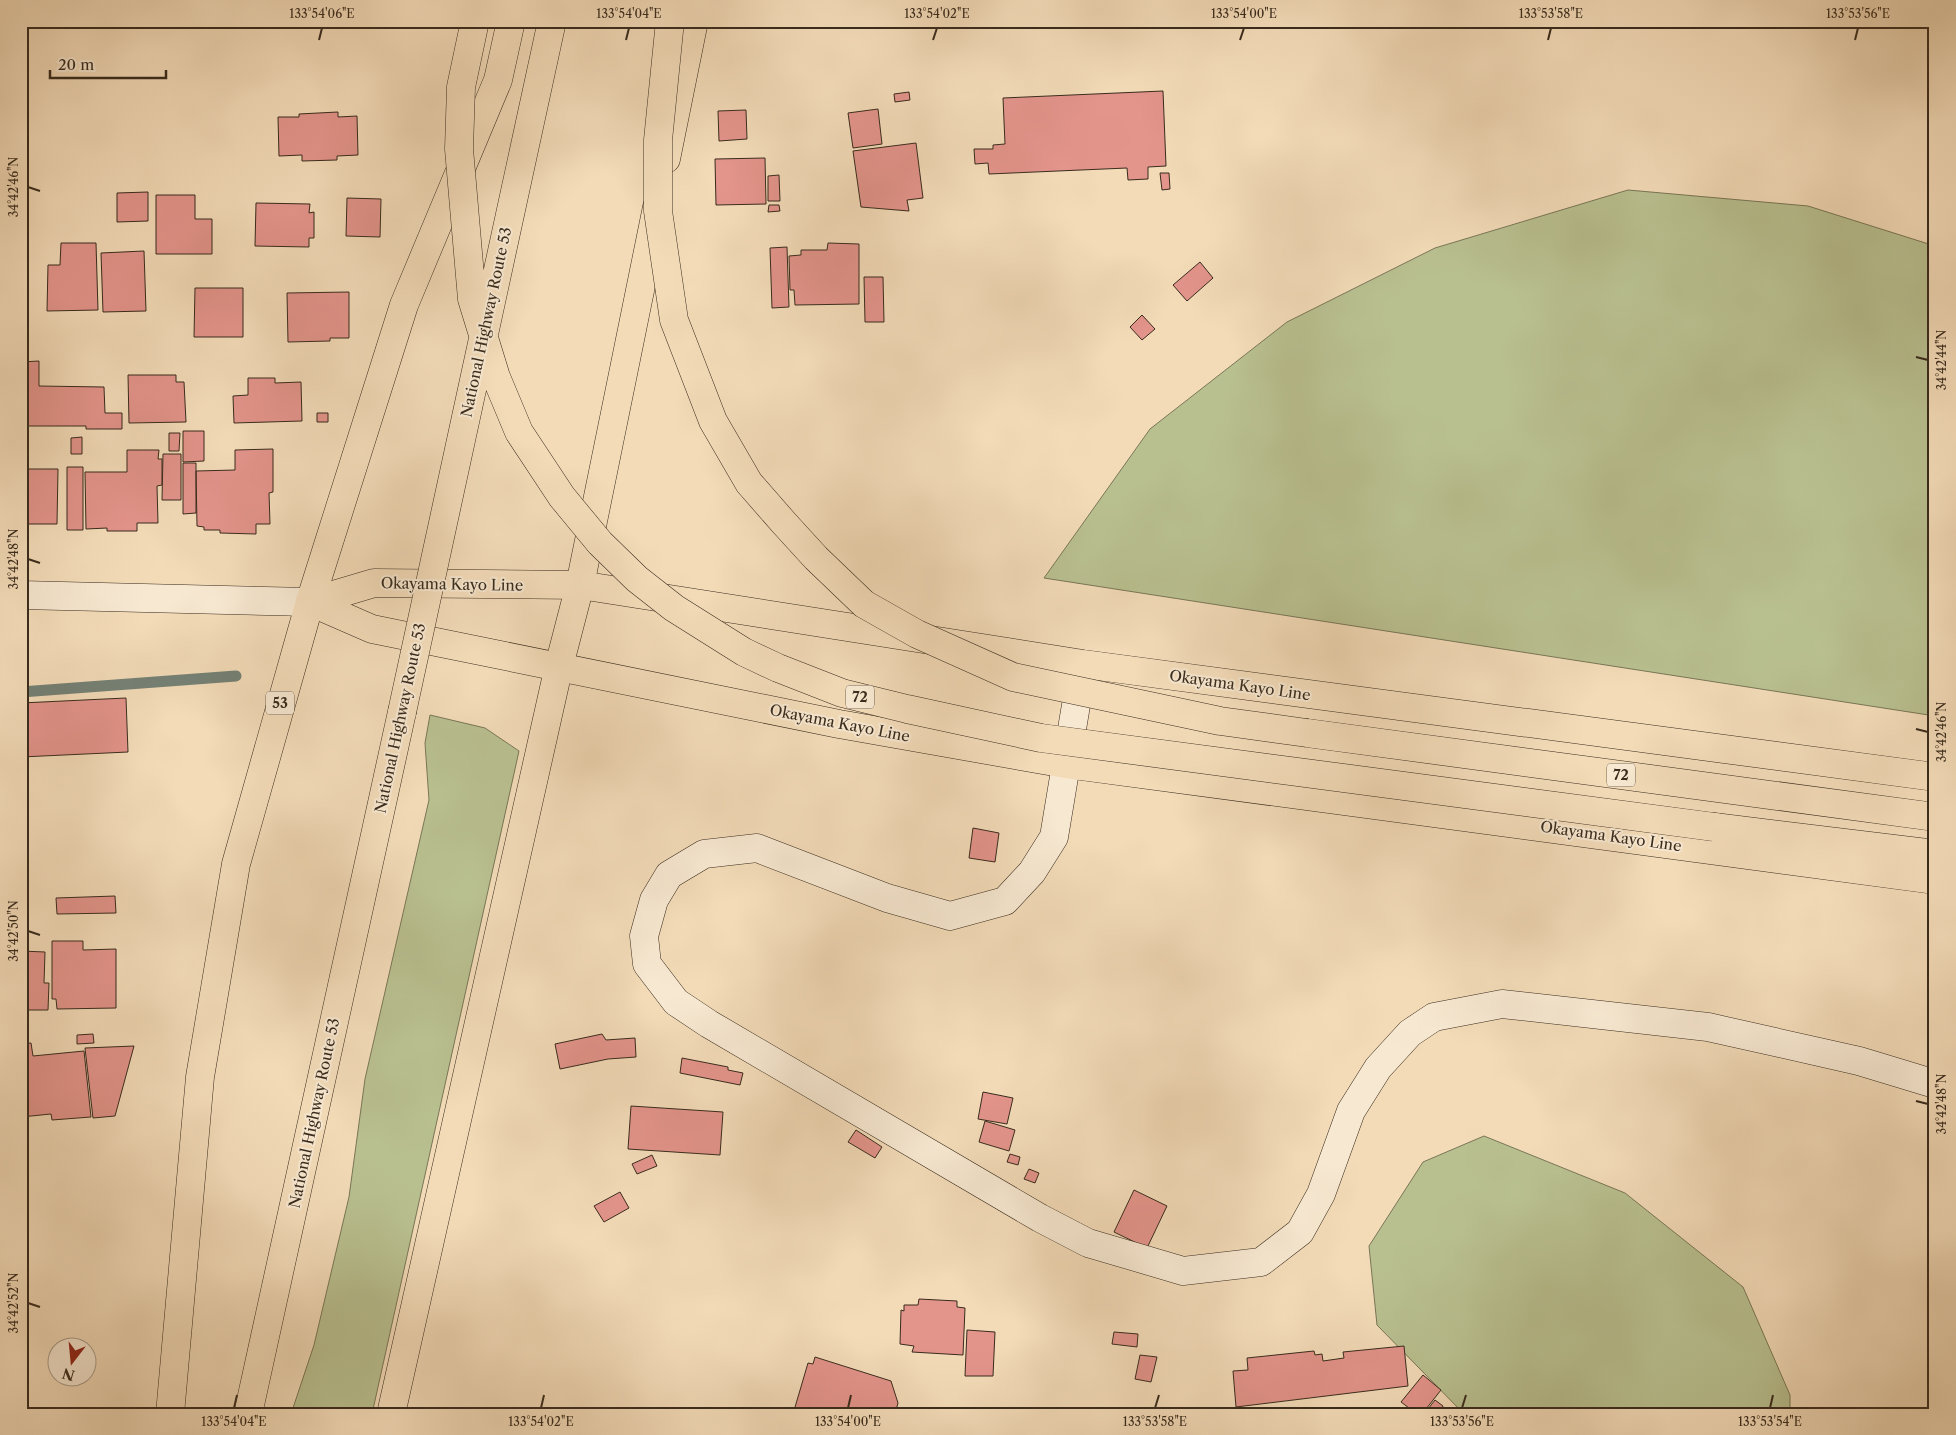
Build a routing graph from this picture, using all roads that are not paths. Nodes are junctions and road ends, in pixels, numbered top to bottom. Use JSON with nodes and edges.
{"nodes":[{"id":1,"x":474,"y":21,"type":"edge"},
{"id":2,"x":511,"y":21,"type":"edge"},
{"id":3,"x":552,"y":21,"type":"edge"},
{"id":4,"x":670,"y":21,"type":"edge"},
{"id":5,"x":694,"y":21,"type":"edge"},
{"id":6,"x":580,"y":586,"type":"junction"},
{"id":7,"x":21,"y":595,"type":"edge"},
{"id":8,"x":310,"y":602,"type":"junction"},
{"id":9,"x":1083,"y":664,"type":"junction"},
{"id":10,"x":559,"y":666,"type":"junction"},
{"id":11,"x":1066,"y":764,"type":"junction"},
{"id":12,"x":1935,"y":777,"type":"edge"},
{"id":13,"x":1935,"y":817,"type":"edge"},
{"id":14,"x":1935,"y":854,"type":"edge"},
{"id":15,"x":1935,"y":880,"type":"edge"},
{"id":16,"x":1935,"y":1084,"type":"edge"},
{"id":17,"x":170,"y":1414,"type":"edge"},
{"id":18,"x":248,"y":1414,"type":"edge"},
{"id":19,"x":391,"y":1414,"type":"edge"}],
"edges":[{"from":1,"to":14,"type":"main road","number":"72","bridge":true},
{"from":2,"to":8,"type":"main road","number":"53"},
{"from":3,"to":18,"type":"main road","name":"National Highway Route 53","bridge":true},
{"from":4,"to":13,"type":"main road","number":"72","bridge":true},
{"from":5,"to":6,"type":"main road"},
{"from":6,"to":8,"type":"main road","name":"Okayama Kayo Line"},
{"from":6,"to":9,"type":"main road","name":"Okayama Kayo Line"},
{"from":6,"to":10,"type":"main road"},
{"from":7,"to":8,"type":"street"},
{"from":8,"to":10,"type":"main road","name":"Okayama Kayo Line","number":"72"},
{"from":8,"to":17,"type":"main road","number":"53"},
{"from":9,"to":11,"type":"street"},
{"from":9,"to":12,"type":"main road","name":"Okayama Kayo Line"},
{"from":10,"to":11,"type":"main road","name":"Okayama Kayo Line","number":"72"},
{"from":10,"to":19,"type":"main road"},
{"from":11,"to":15,"type":"main road","name":"Okayama Kayo Line","number":"72"},
{"from":11,"to":16,"type":"street"}]}
